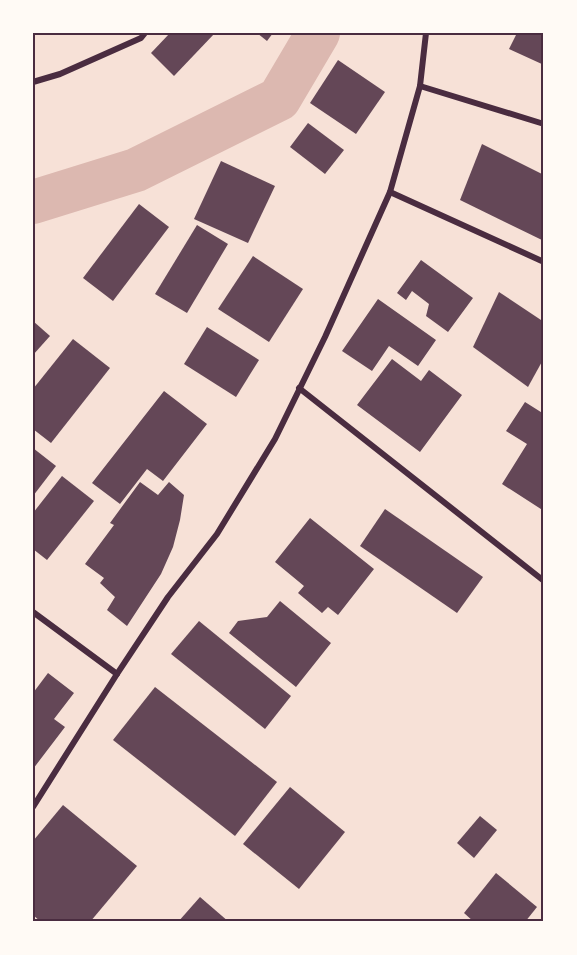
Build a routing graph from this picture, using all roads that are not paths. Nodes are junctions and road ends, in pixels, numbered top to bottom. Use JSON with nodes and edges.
{"nodes":[{"id":1,"x":145,"y":33,"type":"edge"},
{"id":2,"x":426,"y":33,"type":"edge"},
{"id":3,"x":33,"y":82,"type":"edge"},
{"id":4,"x":420,"y":86,"type":"junction"},
{"id":5,"x":544,"y":124,"type":"edge"},
{"id":6,"x":390,"y":192,"type":"junction"},
{"id":7,"x":544,"y":262,"type":"edge"},
{"id":8,"x":299,"y":388,"type":"junction"},
{"id":9,"x":544,"y":581,"type":"edge"},
{"id":10,"x":33,"y":612,"type":"edge"},
{"id":11,"x":117,"y":674,"type":"junction"},
{"id":12,"x":33,"y":807,"type":"edge"}],
"edges":[{"from":1,"to":3,"type":"street"},
{"from":2,"to":4,"type":"street"},
{"from":4,"to":5,"type":"street"},
{"from":4,"to":6,"type":"street"},
{"from":6,"to":7,"type":"street"},
{"from":6,"to":8,"type":"street"},
{"from":8,"to":9,"type":"street"},
{"from":8,"to":11,"type":"street"},
{"from":10,"to":11,"type":"street"},
{"from":11,"to":12,"type":"street"}]}
